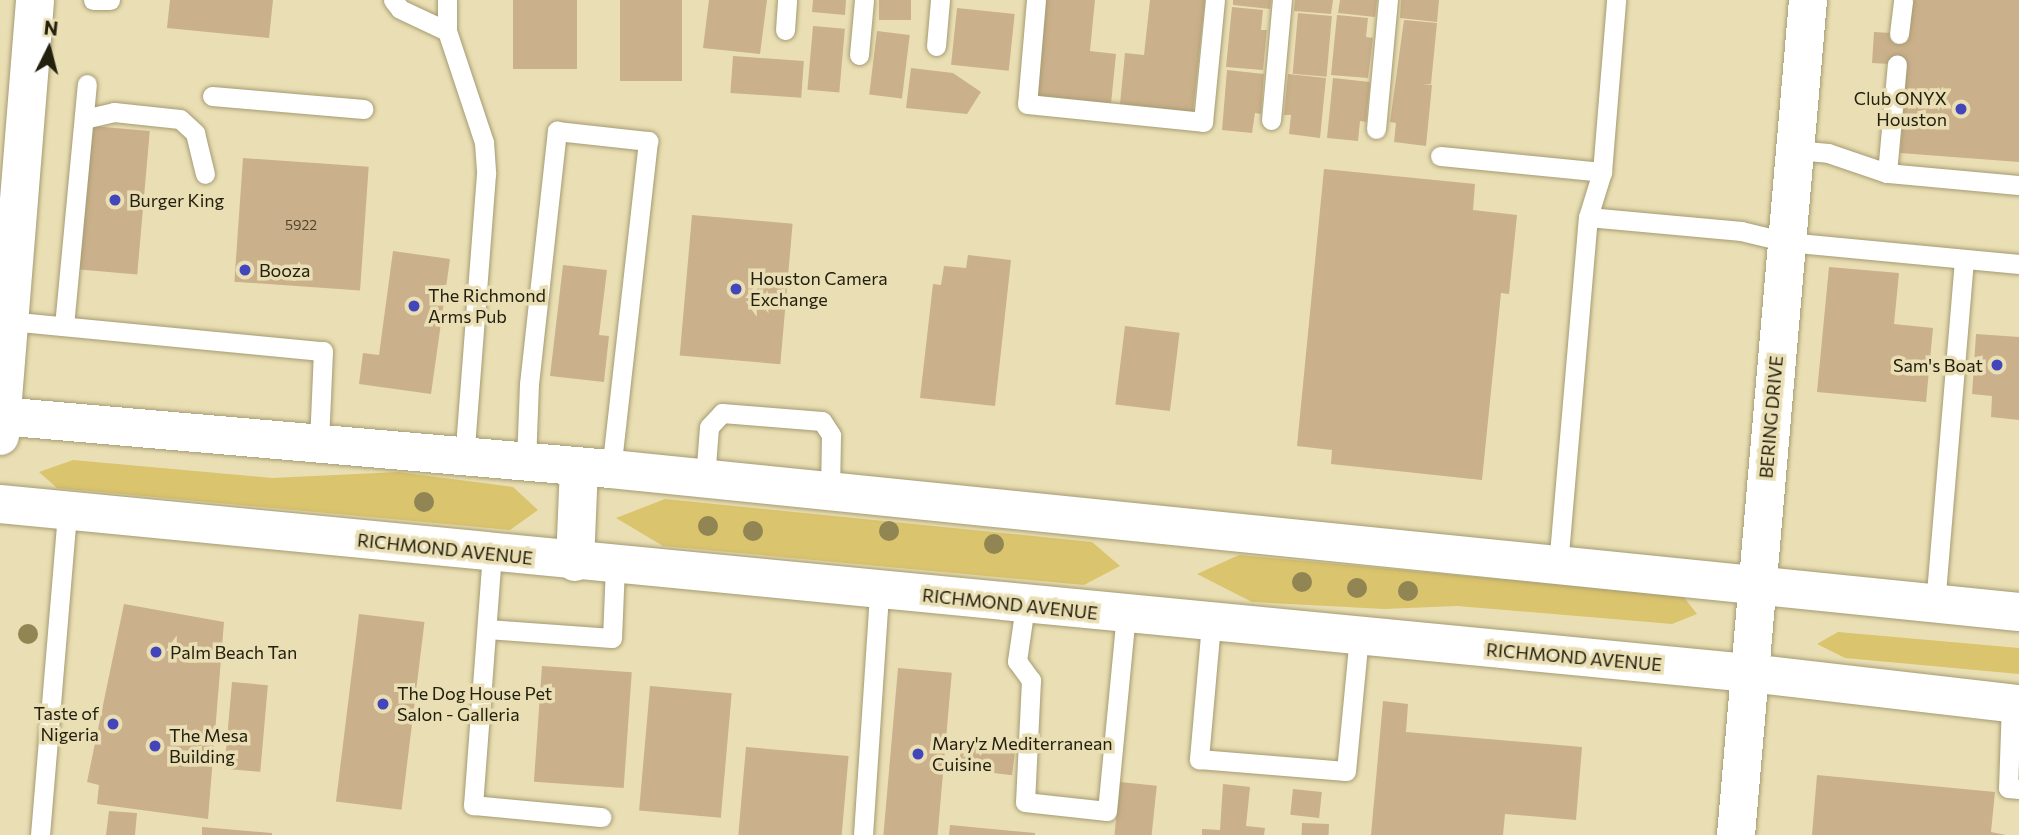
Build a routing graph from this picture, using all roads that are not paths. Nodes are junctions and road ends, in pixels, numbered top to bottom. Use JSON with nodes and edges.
{"nodes":[{"id":1,"x":35,"y":0,"type":"edge"},
{"id":2,"x":93,"y":0,"type":"edge"},
{"id":3,"x":110,"y":0,"type":"edge"},
{"id":4,"x":393,"y":0,"type":"edge"},
{"id":5,"x":447,"y":0,"type":"edge"},
{"id":6,"x":787,"y":0,"type":"edge"},
{"id":7,"x":864,"y":0,"type":"edge"},
{"id":8,"x":940,"y":0,"type":"edge"},
{"id":9,"x":1036,"y":0,"type":"edge"},
{"id":10,"x":1215,"y":0,"type":"edge"},
{"id":11,"x":1282,"y":0,"type":"edge"},
{"id":12,"x":1388,"y":0,"type":"edge"},
{"id":13,"x":1615,"y":0,"type":"edge"},
{"id":14,"x":1808,"y":0,"type":"edge"},
{"id":15,"x":1903,"y":0,"type":"edge"},
{"id":16,"x":785,"y":30,"type":"dead end"},
{"id":17,"x":447,"y":31,"type":"junction"},
{"id":18,"x":1899,"y":34,"type":"dead end"},
{"id":19,"x":936,"y":46,"type":"dead end"},
{"id":20,"x":859,"y":55,"type":"dead end"},
{"id":21,"x":1897,"y":64,"type":"dead end"},
{"id":22,"x":87,"y":84,"type":"dead end"},
{"id":23,"x":212,"y":96,"type":"dead end"},
{"id":24,"x":363,"y":109,"type":"dead end"},
{"id":25,"x":84,"y":120,"type":"junction"},
{"id":26,"x":1271,"y":120,"type":"dead end"},
{"id":27,"x":1376,"y":129,"type":"dead end"},
{"id":28,"x":1795,"y":150,"type":"junction"},
{"id":29,"x":1440,"y":156,"type":"dead end"},
{"id":30,"x":1602,"y":172,"type":"junction"},
{"id":31,"x":1887,"y":173,"type":"junction"},
{"id":32,"x":205,"y":174,"type":"dead end"},
{"id":33,"x":2019,"y":185,"type":"edge"},
{"id":34,"x":1588,"y":217,"type":"junction"},
{"id":35,"x":1787,"y":242,"type":"junction"},
{"id":36,"x":1964,"y":260,"type":"junction"},
{"id":37,"x":2019,"y":264,"type":"edge"},
{"id":38,"x":9,"y":321,"type":"junction"},
{"id":39,"x":64,"y":326,"type":"junction"},
{"id":40,"x":1,"y":423,"type":"edge"},
{"id":41,"x":319,"y":443,"type":"junction"},
{"id":42,"x":464,"y":457,"type":"junction"},
{"id":43,"x":526,"y":462,"type":"junction"},
{"id":44,"x":595,"y":468,"type":"junction"},
{"id":45,"x":705,"y":479,"type":"junction"},
{"id":46,"x":830,"y":491,"type":"junction"},
{"id":47,"x":0,"y":504,"type":"edge"},
{"id":48,"x":67,"y":511,"type":"junction"},
{"id":49,"x":492,"y":553,"type":"junction"},
{"id":50,"x":575,"y":562,"type":"junction"},
{"id":51,"x":615,"y":566,"type":"junction"},
{"id":52,"x":1558,"y":566,"type":"junction"},
{"id":53,"x":1756,"y":586,"type":"junction"},
{"id":54,"x":880,"y":591,"type":"junction"},
{"id":55,"x":1935,"y":605,"type":"junction"},
{"id":56,"x":1025,"y":606,"type":"junction"},
{"id":57,"x":2019,"y":612,"type":"edge"},
{"id":58,"x":1126,"y":615,"type":"junction"},
{"id":59,"x":1211,"y":624,"type":"junction"},
{"id":60,"x":487,"y":629,"type":"junction"},
{"id":61,"x":1359,"y":637,"type":"junction"},
{"id":62,"x":1750,"y":673,"type":"junction"},
{"id":63,"x":2015,"y":703,"type":"edge"},
{"id":64,"x":2019,"y":789,"type":"edge"},
{"id":65,"x":601,"y":817,"type":"dead end"},
{"id":66,"x":40,"y":835,"type":"edge"},
{"id":67,"x":863,"y":835,"type":"edge"},
{"id":68,"x":1736,"y":835,"type":"edge"}],
"edges":[{"from":1,"to":38,"type":"main road"},
{"from":2,"to":3,"type":"lane"},
{"from":4,"to":17,"type":"lane"},
{"from":5,"to":17,"type":"lane"},
{"from":6,"to":16,"type":"lane"},
{"from":7,"to":20,"type":"lane"},
{"from":8,"to":19,"type":"lane"},
{"from":9,"to":10,"type":"lane"},
{"from":11,"to":26,"type":"lane"},
{"from":12,"to":27,"type":"lane"},
{"from":13,"to":30,"type":"lane"},
{"from":14,"to":28,"type":"main road","name":"BERING DRIVE"},
{"from":15,"to":18,"type":"lane"},
{"from":17,"to":42,"type":"lane"},
{"from":21,"to":31,"type":"lane"},
{"from":22,"to":25,"type":"lane"},
{"from":23,"to":24,"type":"lane"},
{"from":25,"to":32,"type":"lane"},
{"from":25,"to":39,"type":"lane"},
{"from":28,"to":31,"type":"lane"},
{"from":28,"to":35,"type":"main road","name":"BERING DRIVE"},
{"from":29,"to":30,"type":"lane"},
{"from":30,"to":34,"type":"lane"},
{"from":31,"to":33,"type":"lane"},
{"from":34,"to":35,"type":"lane"},
{"from":34,"to":52,"type":"lane"},
{"from":35,"to":36,"type":"lane"},
{"from":35,"to":53,"type":"main road","name":"BERING DRIVE"},
{"from":36,"to":37,"type":"lane"},
{"from":36,"to":55,"type":"lane"},
{"from":38,"to":39,"type":"lane"},
{"from":38,"to":40,"type":"main road"},
{"from":39,"to":41,"type":"lane"},
{"from":40,"to":41,"type":"main road"},
{"from":41,"to":42,"type":"main road"},
{"from":42,"to":43,"type":"main road"},
{"from":43,"to":44,"type":"main road"},
{"from":43,"to":44,"type":"lane"},
{"from":44,"to":45,"type":"main road"},
{"from":44,"to":50,"type":"main road"},
{"from":45,"to":46,"type":"main road"},
{"from":45,"to":46,"type":"lane"},
{"from":46,"to":52,"type":"main road"},
{"from":47,"to":48,"type":"main road","name":"RICHMOND AVENUE"},
{"from":48,"to":49,"type":"main road","name":"RICHMOND AVENUE"},
{"from":48,"to":66,"type":"lane"},
{"from":49,"to":50,"type":"main road","name":"RICHMOND AVENUE"},
{"from":49,"to":60,"type":"lane"},
{"from":50,"to":51,"type":"main road","name":"RICHMOND AVENUE"},
{"from":51,"to":54,"type":"main road","name":"RICHMOND AVENUE"},
{"from":51,"to":60,"type":"lane"},
{"from":52,"to":53,"type":"main road"},
{"from":53,"to":55,"type":"main road"},
{"from":53,"to":62,"type":"main road","name":"BERING DRIVE"},
{"from":54,"to":56,"type":"main road","name":"RICHMOND AVENUE"},
{"from":54,"to":67,"type":"lane"},
{"from":55,"to":57,"type":"main road"},
{"from":56,"to":58,"type":"main road","name":"RICHMOND AVENUE"},
{"from":56,"to":58,"type":"lane"},
{"from":58,"to":59,"type":"main road","name":"RICHMOND AVENUE"},
{"from":59,"to":61,"type":"main road","name":"RICHMOND AVENUE"},
{"from":59,"to":61,"type":"lane"},
{"from":60,"to":65,"type":"lane"},
{"from":61,"to":62,"type":"main road","name":"RICHMOND AVENUE"},
{"from":62,"to":63,"type":"main road","name":"RICHMOND AVENUE"},
{"from":62,"to":68,"type":"main road","name":"BERING DRIVE"},
{"from":63,"to":64,"type":"lane"}]}
